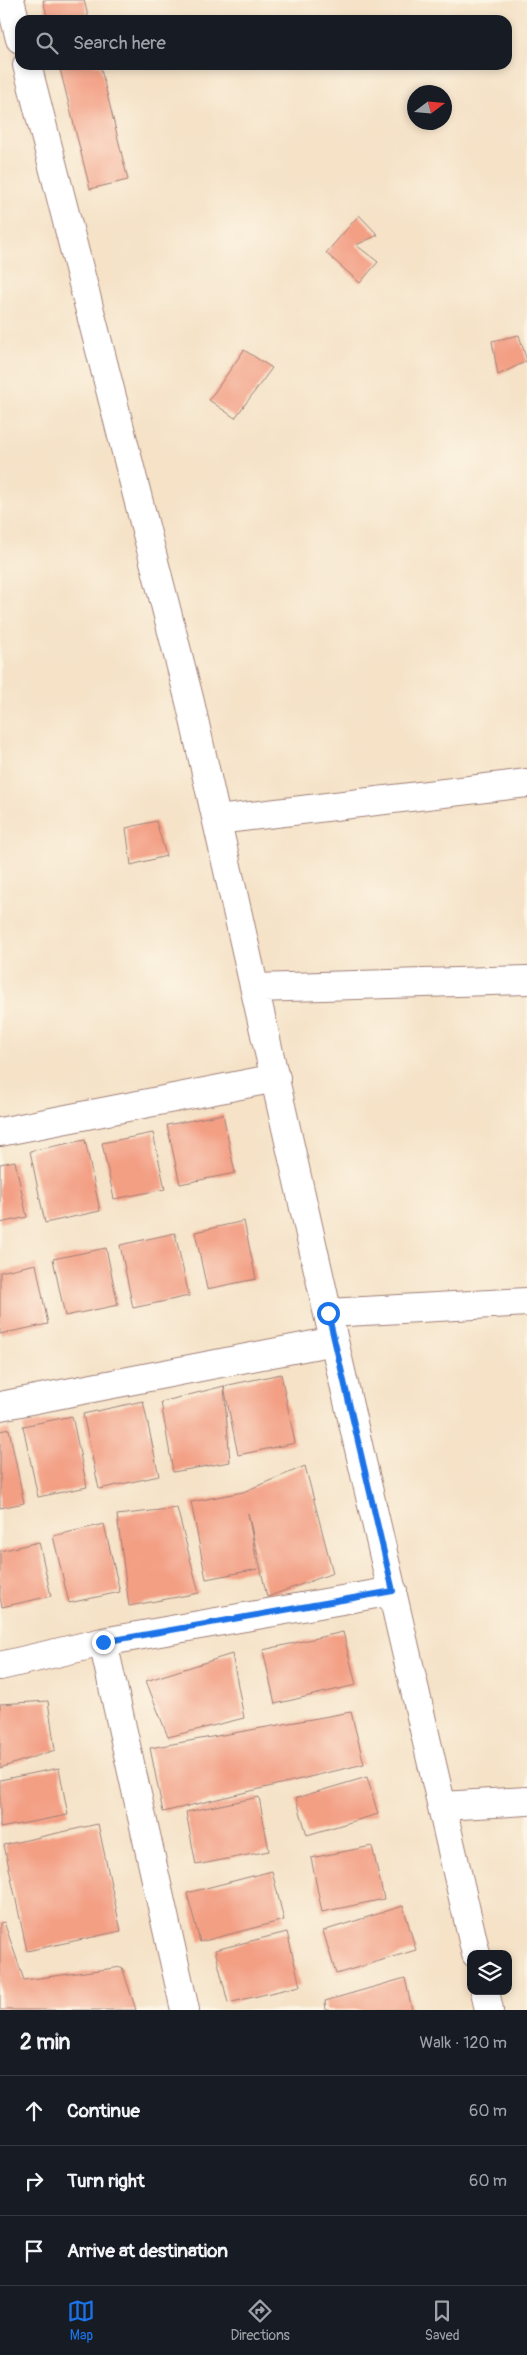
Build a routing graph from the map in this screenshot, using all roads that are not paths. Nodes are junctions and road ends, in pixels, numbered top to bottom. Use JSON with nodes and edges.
{"nodes":[{"id":1,"x":10,"y":0,"type":"edge"},
{"id":2,"x":15,"y":20,"type":"edge"},
{"id":3,"x":28,"y":70,"type":"edge"},
{"id":4,"x":527,"y":783,"type":"edge"},
{"id":5,"x":217,"y":820,"type":"junction"},
{"id":6,"x":527,"y":980,"type":"edge"},
{"id":7,"x":255,"y":988,"type":"junction"},
{"id":8,"x":276,"y":1078,"type":"junction"},
{"id":9,"x":0,"y":1132,"type":"edge"},
{"id":10,"x":527,"y":1302,"type":"edge"},
{"id":11,"x":328,"y":1313,"type":"junction"},
{"id":12,"x":334,"y":1341,"type":"junction"},
{"id":13,"x":0,"y":1406,"type":"edge"},
{"id":14,"x":393,"y":1591,"type":"junction"},
{"id":15,"x":103,"y":1642,"type":"junction"},
{"id":16,"x":0,"y":1666,"type":"edge"},
{"id":17,"x":527,"y":1801,"type":"edge"},
{"id":18,"x":442,"y":1806,"type":"junction"},
{"id":19,"x":475,"y":1950,"type":"edge"},
{"id":20,"x":486,"y":1995,"type":"edge"},
{"id":21,"x":185,"y":2010,"type":"edge"},
{"id":22,"x":489,"y":2010,"type":"edge"}],
"edges":[{"from":1,"to":2,"type":"street"},
{"from":3,"to":5,"type":"street"},
{"from":4,"to":5,"type":"street"},
{"from":5,"to":7,"type":"street"},
{"from":6,"to":7,"type":"street"},
{"from":7,"to":8,"type":"street"},
{"from":8,"to":9,"type":"street"},
{"from":8,"to":11,"type":"street"},
{"from":10,"to":11,"type":"street"},
{"from":11,"to":12,"type":"street"},
{"from":12,"to":13,"type":"street"},
{"from":12,"to":14,"type":"street"},
{"from":14,"to":15,"type":"street"},
{"from":14,"to":18,"type":"street"},
{"from":15,"to":16,"type":"street"},
{"from":15,"to":21,"type":"street"},
{"from":17,"to":18,"type":"street"},
{"from":18,"to":19,"type":"street"},
{"from":20,"to":22,"type":"street"}]}
